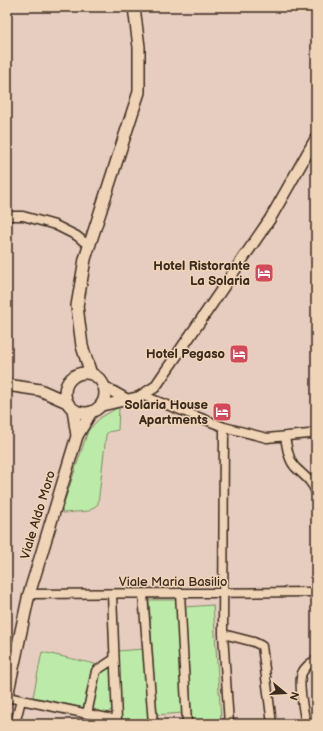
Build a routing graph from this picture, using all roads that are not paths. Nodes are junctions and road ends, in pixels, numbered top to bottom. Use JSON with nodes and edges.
{"nodes":[{"id":1,"x":134,"y":7,"type":"edge"},
{"id":2,"x":316,"y":138,"type":"edge"},
{"id":3,"x":7,"y":216,"type":"edge"},
{"id":4,"x":89,"y":246,"type":"junction"},
{"id":5,"x":82,"y":346,"type":"junction"},
{"id":6,"x":91,"y":374,"type":"junction"},
{"id":7,"x":70,"y":381,"type":"junction"},
{"id":8,"x":7,"y":385,"type":"edge"},
{"id":9,"x":103,"y":386,"type":"junction"},
{"id":10,"x":40,"y":390,"type":"junction"},
{"id":11,"x":144,"y":396,"type":"junction"},
{"id":12,"x":126,"y":399,"type":"junction"},
{"id":13,"x":70,"y":405,"type":"junction"},
{"id":14,"x":95,"y":409,"type":"junction"},
{"id":15,"x":224,"y":427,"type":"junction"},
{"id":16,"x":316,"y":431,"type":"edge"},
{"id":17,"x":77,"y":436,"type":"junction"},
{"id":18,"x":285,"y":437,"type":"junction"},
{"id":19,"x":316,"y":492,"type":"edge"},
{"id":20,"x":316,"y":592,"type":"edge"},
{"id":21,"x":180,"y":593,"type":"junction"},
{"id":22,"x":29,"y":594,"type":"junction"},
{"id":23,"x":112,"y":594,"type":"junction"},
{"id":24,"x":143,"y":594,"type":"junction"},
{"id":25,"x":223,"y":594,"type":"junction"},
{"id":26,"x":223,"y":634,"type":"junction"},
{"id":27,"x":114,"y":659,"type":"junction"},
{"id":28,"x":316,"y":660,"type":"edge"},
{"id":29,"x":7,"y":696,"type":"edge"},
{"id":30,"x":21,"y":700,"type":"junction"},
{"id":31,"x":87,"y":714,"type":"junction"},
{"id":32,"x":15,"y":724,"type":"edge"},
{"id":33,"x":152,"y":724,"type":"edge"},
{"id":34,"x":187,"y":724,"type":"edge"},
{"id":35,"x":229,"y":724,"type":"edge"},
{"id":36,"x":272,"y":724,"type":"edge"},
{"id":37,"x":306,"y":724,"type":"edge"}],
"edges":[{"from":1,"to":4,"type":"main road"},
{"from":2,"to":11,"type":"street"},
{"from":3,"to":4,"type":"street"},
{"from":4,"to":5,"type":"main road"},
{"from":5,"to":6,"type":"main road"},
{"from":5,"to":7,"type":"main road"},
{"from":6,"to":7,"type":"main road"},
{"from":6,"to":9,"type":"main road"},
{"from":7,"to":10,"type":"main road"},
{"from":7,"to":13,"type":"main road"},
{"from":8,"to":10,"type":"main road"},
{"from":9,"to":12,"type":"street"},
{"from":9,"to":14,"type":"main road"},
{"from":10,"to":13,"type":"main road"},
{"from":11,"to":12,"type":"street"},
{"from":11,"to":15,"type":"street"},
{"from":12,"to":14,"type":"street"},
{"from":13,"to":14,"type":"main road"},
{"from":13,"to":17,"type":"main road","name":"Viale Aldo Moro"},
{"from":14,"to":17,"type":"main road","name":"Viale Aldo Moro"},
{"from":15,"to":18,"type":"street"},
{"from":15,"to":25,"type":"street"},
{"from":16,"to":18,"type":"street"},
{"from":17,"to":22,"type":"main road","name":"Viale Aldo Moro"},
{"from":18,"to":19,"type":"street"},
{"from":20,"to":25,"type":"street","name":"Viale Maria Basilio"},
{"from":21,"to":24,"type":"street","name":"Viale Maria Basilio"},
{"from":21,"to":25,"type":"street","name":"Viale Maria Basilio"},
{"from":21,"to":34,"type":"street"},
{"from":22,"to":23,"type":"street","name":"Viale Maria Basilio"},
{"from":22,"to":29,"type":"main road","name":"Viale Aldo Moro"},
{"from":23,"to":24,"type":"street","name":"Viale Maria Basilio"},
{"from":23,"to":27,"type":"street"},
{"from":24,"to":33,"type":"street"},
{"from":25,"to":26,"type":"street"},
{"from":26,"to":35,"type":"street"},
{"from":26,"to":36,"type":"street"},
{"from":27,"to":31,"type":"street"},
{"from":27,"to":31,"type":"street"},
{"from":28,"to":37,"type":"street"},
{"from":29,"to":30,"type":"street"},
{"from":30,"to":31,"type":"street"},
{"from":30,"to":32,"type":"street"}]}
